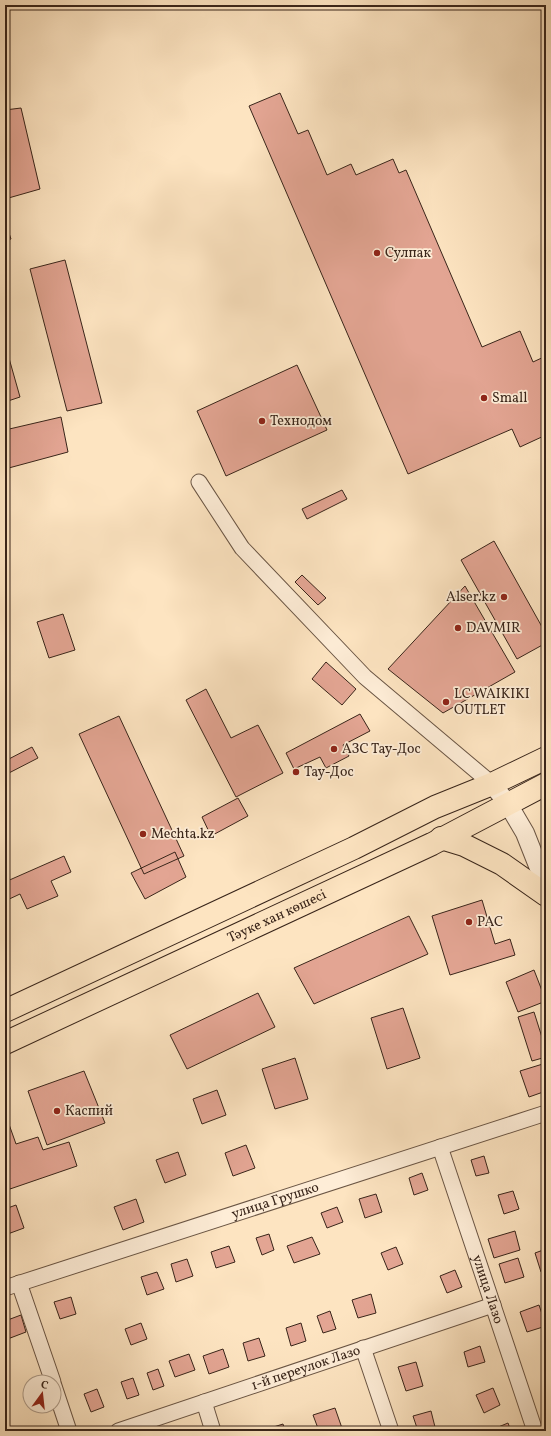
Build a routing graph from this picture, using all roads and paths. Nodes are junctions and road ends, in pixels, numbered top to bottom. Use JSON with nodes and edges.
{"nodes":[{"id":1,"x":199,"y":482,"type":"dead end"},
{"id":2,"x":546,"y":758,"type":"edge"},
{"id":3,"x":492,"y":784,"type":"junction"},
{"id":4,"x":546,"y":784,"type":"edge"},
{"id":5,"x":508,"y":804,"type":"junction"},
{"id":6,"x":442,"y":838,"type":"junction"},
{"id":7,"x":546,"y":886,"type":"edge"},
{"id":8,"x":546,"y":895,"type":"edge"},
{"id":9,"x":5,"y":1011,"type":"edge"},
{"id":10,"x":5,"y":1043,"type":"edge"},
{"id":11,"x":546,"y":1112,"type":"edge"},
{"id":12,"x":440,"y":1147,"type":"junction"},
{"id":13,"x":12,"y":1286,"type":"edge"},
{"id":14,"x":493,"y":1305,"type":"junction"},
{"id":15,"x":363,"y":1348,"type":"junction"},
{"id":16,"x":50,"y":1374,"type":"edge"},
{"id":17,"x":204,"y":1402,"type":"junction"},
{"id":18,"x":62,"y":1410,"type":"edge"},
{"id":19,"x":69,"y":1431,"type":"edge"},
{"id":20,"x":118,"y":1431,"type":"edge"},
{"id":21,"x":213,"y":1431,"type":"edge"},
{"id":22,"x":391,"y":1431,"type":"edge"},
{"id":23,"x":535,"y":1431,"type":"edge"}],
"edges":[{"from":1,"to":3,"type":"street"},
{"from":2,"to":3,"type":"main road","name":"Тәуке хан көшесі"},
{"from":3,"to":5,"type":"street"},
{"from":3,"to":9,"type":"main road","name":"Тәуке хан көшесі"},
{"from":4,"to":5,"type":"main road","name":"Тәуке хан көшесі"},
{"from":5,"to":6,"type":"main road","name":"Тәуке хан көшесі"},
{"from":5,"to":7,"type":"street"},
{"from":6,"to":8,"type":"main road"},
{"from":6,"to":10,"type":"main road","name":"Тәуке хан көшесі"},
{"from":11,"to":12,"type":"street","name":"улица Грушко"},
{"from":12,"to":13,"type":"street","name":"улица Грушко"},
{"from":12,"to":14,"type":"street","name":"улица Лазо"},
{"from":13,"to":16,"type":"street"},
{"from":14,"to":15,"type":"street","name":"1-й переулок Лазо"},
{"from":14,"to":23,"type":"street","name":"улица Лазо"},
{"from":15,"to":17,"type":"street","name":"1-й переулок Лазо"},
{"from":15,"to":22,"type":"street"},
{"from":17,"to":20,"type":"street","name":"1-й переулок Лазо"},
{"from":17,"to":21,"type":"street"},
{"from":18,"to":19,"type":"street"}]}
